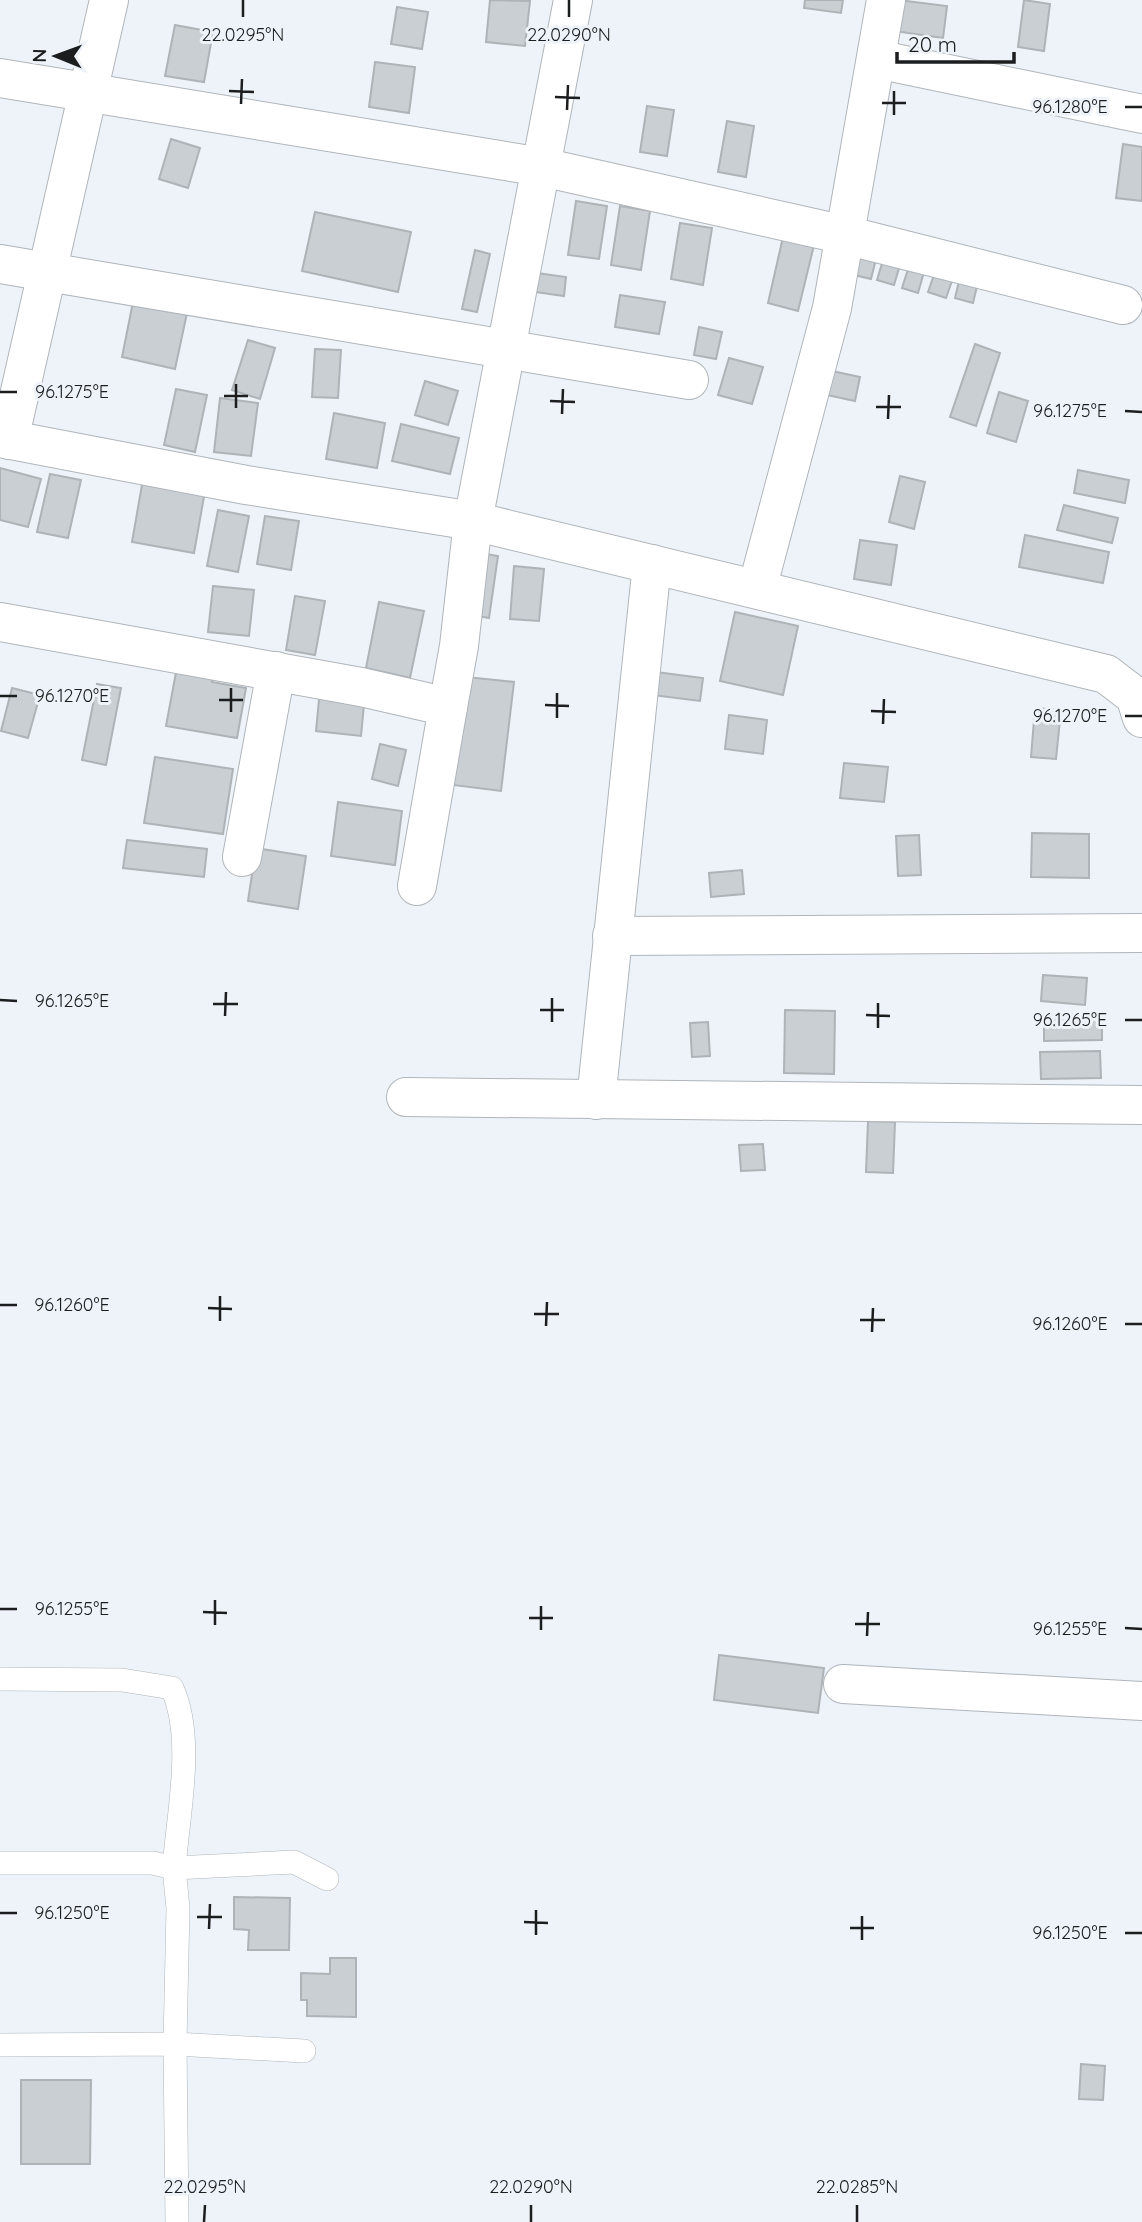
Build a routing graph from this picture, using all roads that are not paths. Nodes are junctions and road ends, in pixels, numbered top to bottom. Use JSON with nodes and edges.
{"nodes":[{"id":1,"x":109,"y":0,"type":"edge"},
{"id":2,"x":573,"y":0,"type":"edge"},
{"id":3,"x":887,"y":0,"type":"edge"},
{"id":4,"x":876,"y":59,"type":"junction"},
{"id":5,"x":0,"y":78,"type":"edge"},
{"id":6,"x":90,"y":92,"type":"junction"},
{"id":7,"x":1142,"y":114,"type":"edge"},
{"id":8,"x":542,"y":167,"type":"junction"},
{"id":9,"x":845,"y":235,"type":"junction"},
{"id":10,"x":0,"y":264,"type":"edge"},
{"id":11,"x":48,"y":273,"type":"junction"},
{"id":12,"x":1123,"y":305,"type":"dead end"},
{"id":13,"x":508,"y":350,"type":"junction"},
{"id":14,"x":689,"y":380,"type":"dead end"},
{"id":15,"x":4,"y":439,"type":"edge"},
{"id":16,"x":473,"y":521,"type":"junction"},
{"id":17,"x":652,"y":564,"type":"junction"},
{"id":18,"x":757,"y":589,"type":"junction"},
{"id":19,"x":0,"y":622,"type":"edge"},
{"id":20,"x":276,"y":671,"type":"junction"},
{"id":21,"x":1140,"y":696,"type":"edge"},
{"id":22,"x":448,"y":708,"type":"junction"},
{"id":23,"x":242,"y":857,"type":"dead end"},
{"id":24,"x":417,"y":886,"type":"dead end"},
{"id":25,"x":1142,"y":933,"type":"edge"},
{"id":26,"x":612,"y":936,"type":"junction"},
{"id":27,"x":406,"y":1097,"type":"dead end"},
{"id":28,"x":596,"y":1100,"type":"junction"},
{"id":29,"x":1142,"y":1105,"type":"edge"},
{"id":30,"x":0,"y":1679,"type":"edge"},
{"id":31,"x":843,"y":1684,"type":"dead end"},
{"id":32,"x":1142,"y":1701,"type":"edge"},
{"id":33,"x":0,"y":1863,"type":"edge"},
{"id":34,"x":174,"y":1868,"type":"junction"},
{"id":35,"x":327,"y":1879,"type":"dead end"},
{"id":36,"x":175,"y":2044,"type":"junction"},
{"id":37,"x":0,"y":2045,"type":"edge"},
{"id":38,"x":304,"y":2051,"type":"dead end"},
{"id":39,"x":177,"y":2222,"type":"edge"}],
"edges":[{"from":1,"to":6,"type":"street"},
{"from":2,"to":8,"type":"street"},
{"from":3,"to":4,"type":"street"},
{"from":4,"to":7,"type":"street"},
{"from":4,"to":9,"type":"street"},
{"from":5,"to":6,"type":"street"},
{"from":6,"to":8,"type":"street"},
{"from":6,"to":11,"type":"street"},
{"from":8,"to":9,"type":"street"},
{"from":8,"to":13,"type":"street"},
{"from":9,"to":12,"type":"street"},
{"from":9,"to":18,"type":"street"},
{"from":10,"to":11,"type":"street"},
{"from":11,"to":13,"type":"street"},
{"from":11,"to":15,"type":"street"},
{"from":13,"to":14,"type":"street"},
{"from":13,"to":16,"type":"street"},
{"from":15,"to":16,"type":"street"},
{"from":16,"to":17,"type":"street"},
{"from":16,"to":22,"type":"street"},
{"from":17,"to":18,"type":"street"},
{"from":17,"to":26,"type":"street"},
{"from":18,"to":21,"type":"street"},
{"from":19,"to":20,"type":"street"},
{"from":20,"to":22,"type":"street"},
{"from":20,"to":23,"type":"street"},
{"from":22,"to":24,"type":"street"},
{"from":25,"to":26,"type":"street"},
{"from":26,"to":28,"type":"street"},
{"from":27,"to":28,"type":"street"},
{"from":28,"to":29,"type":"street"},
{"from":30,"to":34,"type":"lane"},
{"from":31,"to":32,"type":"street"},
{"from":33,"to":34,"type":"lane"},
{"from":34,"to":35,"type":"lane"},
{"from":34,"to":36,"type":"lane"},
{"from":36,"to":37,"type":"lane"},
{"from":36,"to":38,"type":"lane"},
{"from":36,"to":39,"type":"lane"}]}
